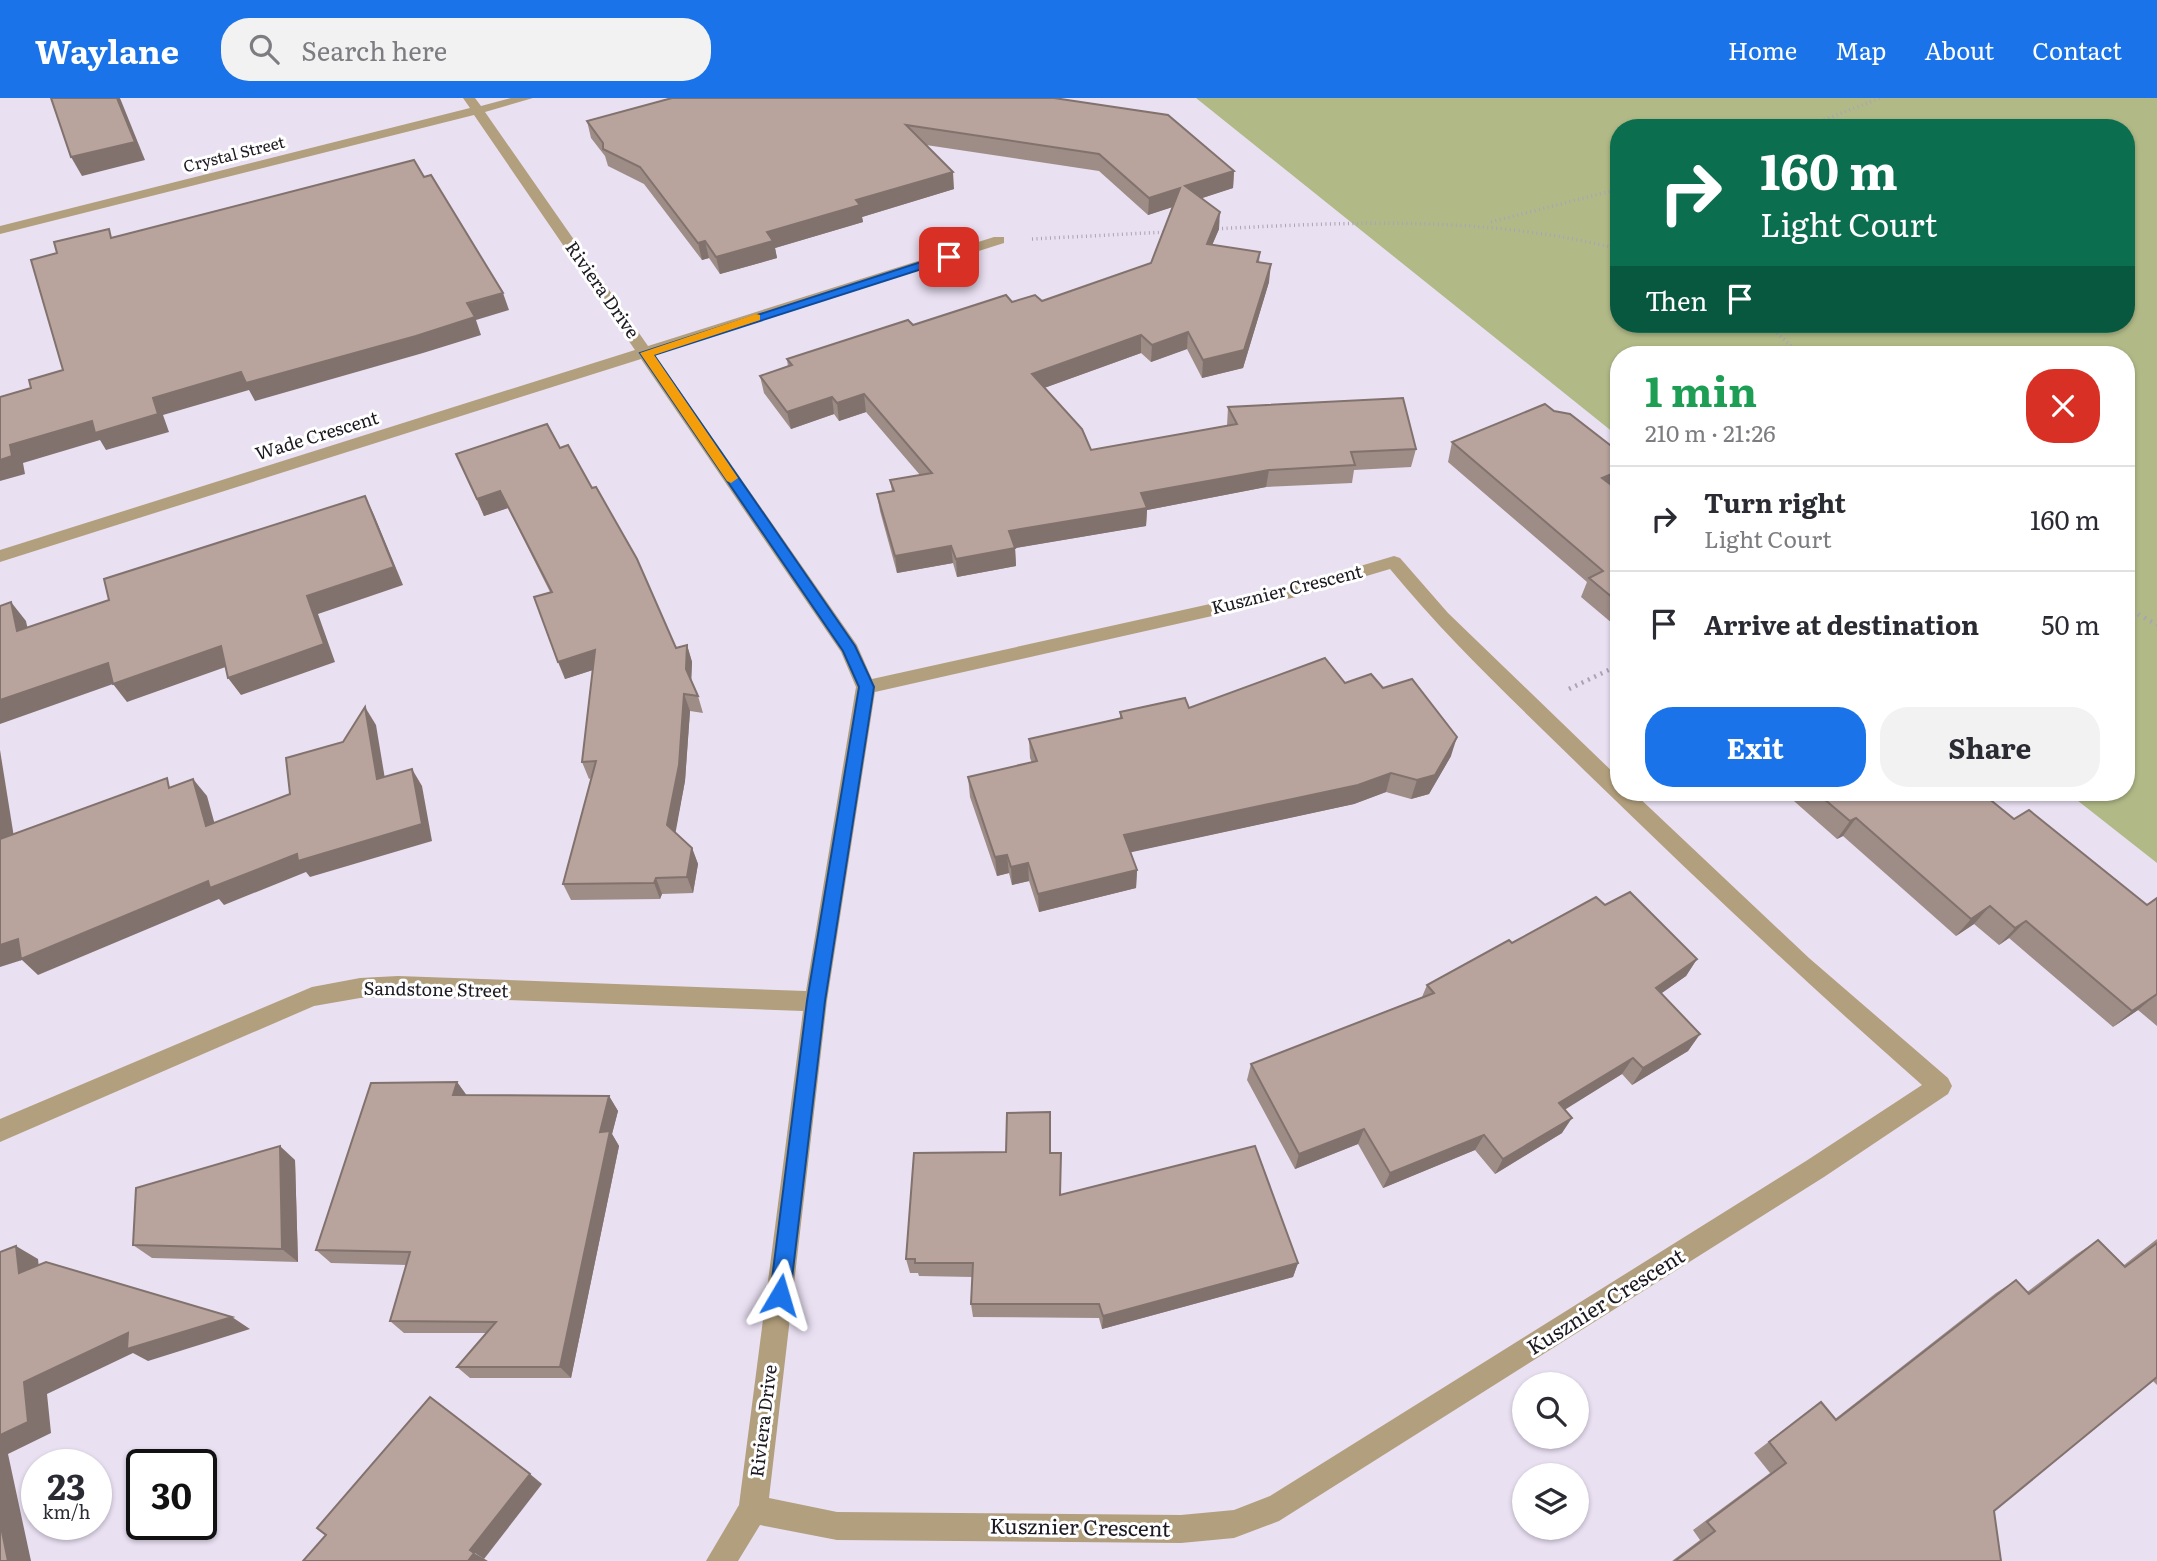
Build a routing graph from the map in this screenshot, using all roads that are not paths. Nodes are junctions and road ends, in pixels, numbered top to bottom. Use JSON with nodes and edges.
{"nodes":[{"id":1,"x":527,"y":98,"type":"edge"},
{"id":2,"x":472,"y":105,"type":"edge"},
{"id":3,"x":0,"y":230,"type":"edge"},
{"id":4,"x":999,"y":240,"type":"road end"},
{"id":5,"x":646,"y":353,"type":"junction"},
{"id":6,"x":0,"y":556,"type":"edge"},
{"id":7,"x":866,"y":687,"type":"junction"},
{"id":8,"x":1610,"y":782,"type":"edge"},
{"id":9,"x":1629,"y":801,"type":"edge"},
{"id":10,"x":816,"y":1001,"type":"junction"},
{"id":11,"x":0,"y":1131,"type":"edge"},
{"id":12,"x":753,"y":1509,"type":"junction"},
{"id":13,"x":721,"y":1561,"type":"edge"}],
"edges":[{"from":1,"to":2,"type":"street","name":"Crystal Street"},
{"from":2,"to":3,"type":"street","name":"Crystal Street"},
{"from":2,"to":5,"type":"street","name":"Riviera Drive"},
{"from":4,"to":5,"type":"street","name":"Wade Crescent"},
{"from":5,"to":6,"type":"street","name":"Wade Crescent"},
{"from":5,"to":7,"type":"street","name":"Riviera Drive"},
{"from":7,"to":8,"type":"street","name":"Kusznier Crescent"},
{"from":7,"to":10,"type":"street","name":"Riviera Drive"},
{"from":9,"to":12,"type":"street","name":"Kusznier Crescent"},
{"from":10,"to":11,"type":"street","name":"Sandstone Street"},
{"from":10,"to":12,"type":"street","name":"Riviera Drive"},
{"from":12,"to":13,"type":"street","name":"Riviera Drive"}]}
